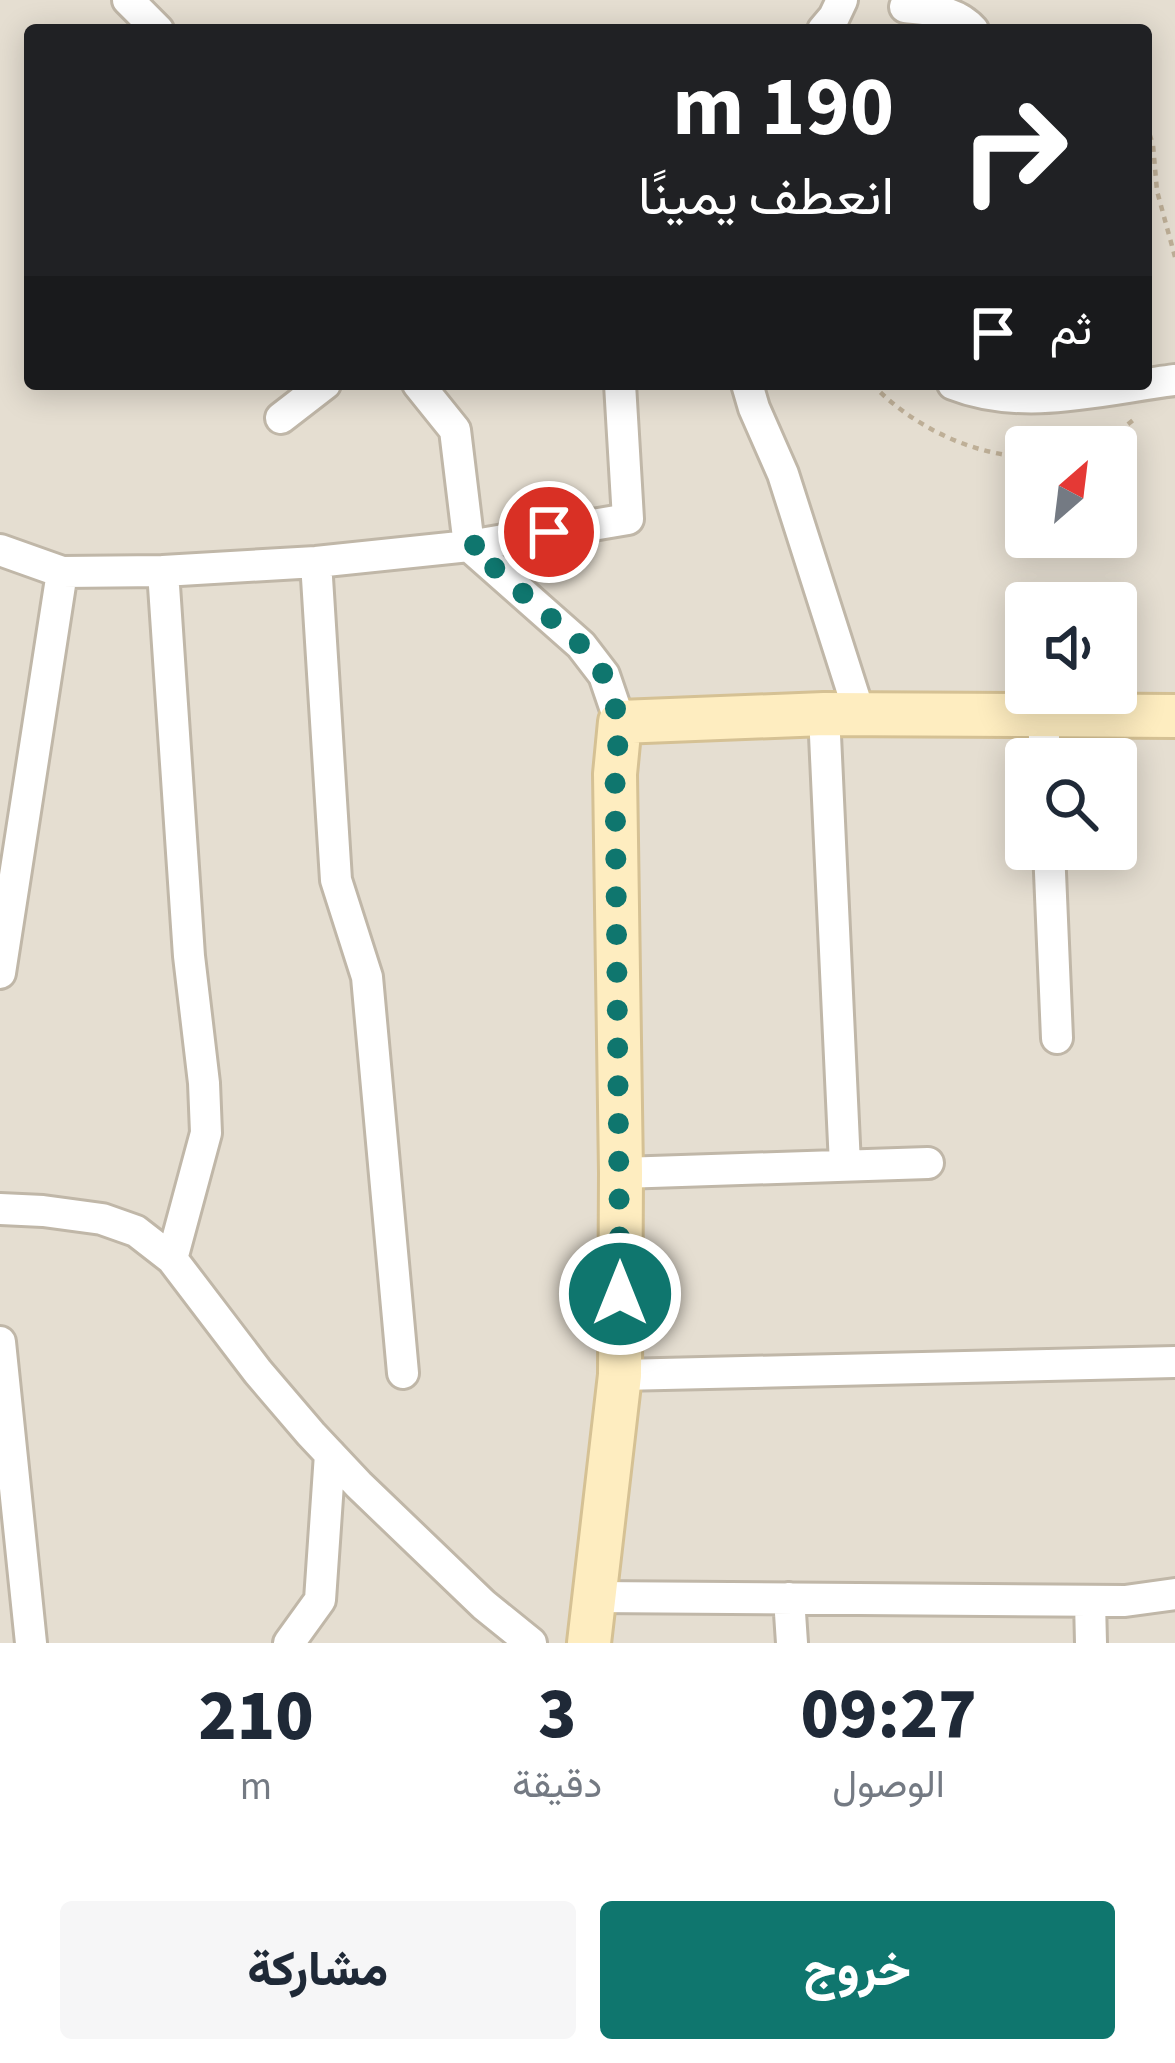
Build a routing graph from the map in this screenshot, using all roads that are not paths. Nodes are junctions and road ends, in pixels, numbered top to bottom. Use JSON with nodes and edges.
{"nodes":[{"id":1,"x":128,"y":0,"type":"edge"},
{"id":2,"x":900,"y":12,"type":"edge"},
{"id":3,"x":152,"y":24,"type":"edge"},
{"id":4,"x":972,"y":24,"type":"edge"},
{"id":5,"x":317,"y":390,"type":"edge"},
{"id":6,"x":423,"y":390,"type":"edge"},
{"id":7,"x":620,"y":390,"type":"edge"},
{"id":8,"x":749,"y":390,"type":"edge"},
{"id":9,"x":976,"y":390,"type":"edge"},
{"id":10,"x":1103,"y":390,"type":"edge"},
{"id":11,"x":281,"y":418,"type":"dead end"},
{"id":12,"x":470,"y":546,"type":"junction"},
{"id":13,"x":0,"y":550,"type":"edge"},
{"id":14,"x":316,"y":562,"type":"junction"},
{"id":15,"x":163,"y":571,"type":"junction"},
{"id":16,"x":62,"y":572,"type":"junction"},
{"id":17,"x":842,"y":715,"type":"junction"},
{"id":18,"x":1043,"y":716,"type":"junction"},
{"id":19,"x":1175,"y":716,"type":"edge"},
{"id":20,"x":620,"y":722,"type":"junction"},
{"id":21,"x":1044,"y":738,"type":"edge"},
{"id":22,"x":1050,"y":870,"type":"edge"},
{"id":23,"x":4,"y":927,"type":"edge"},
{"id":24,"x":0,"y":973,"type":"edge"},
{"id":25,"x":1057,"y":1038,"type":"dead end"},
{"id":26,"x":928,"y":1163,"type":"dead end"},
{"id":27,"x":845,"y":1165,"type":"junction"},
{"id":28,"x":621,"y":1173,"type":"junction"},
{"id":29,"x":0,"y":1209,"type":"edge"},
{"id":30,"x":172,"y":1258,"type":"junction"},
{"id":31,"x":0,"y":1346,"type":"edge"},
{"id":32,"x":1175,"y":1362,"type":"edge"},
{"id":33,"x":403,"y":1373,"type":"dead end"},
{"id":34,"x":620,"y":1375,"type":"junction"},
{"id":35,"x":330,"y":1454,"type":"junction"},
{"id":36,"x":1175,"y":1594,"type":"edge"},
{"id":37,"x":594,"y":1597,"type":"junction"},
{"id":38,"x":789,"y":1598,"type":"junction"},
{"id":39,"x":1090,"y":1600,"type":"junction"},
{"id":40,"x":31,"y":1643,"type":"edge"},
{"id":41,"x":289,"y":1643,"type":"edge"},
{"id":42,"x":531,"y":1643,"type":"edge"},
{"id":43,"x":589,"y":1643,"type":"edge"},
{"id":44,"x":792,"y":1643,"type":"edge"},
{"id":45,"x":1091,"y":1643,"type":"edge"}],
"edges":[{"from":1,"to":3,"type":"street"},
{"from":2,"to":4,"type":"street"},
{"from":5,"to":11,"type":"street"},
{"from":6,"to":12,"type":"street"},
{"from":7,"to":12,"type":"street"},
{"from":8,"to":17,"type":"street"},
{"from":9,"to":10,"type":"street"},
{"from":12,"to":14,"type":"street"},
{"from":12,"to":20,"type":"street"},
{"from":13,"to":16,"type":"street"},
{"from":14,"to":15,"type":"street"},
{"from":14,"to":33,"type":"street"},
{"from":15,"to":16,"type":"street"},
{"from":15,"to":30,"type":"street"},
{"from":16,"to":23,"type":"street"},
{"from":17,"to":18,"type":"street"},
{"from":17,"to":20,"type":"street"},
{"from":17,"to":27,"type":"street"},
{"from":18,"to":19,"type":"street"},
{"from":18,"to":21,"type":"street"},
{"from":20,"to":28,"type":"street"},
{"from":22,"to":25,"type":"street"},
{"from":23,"to":24,"type":"street"},
{"from":26,"to":27,"type":"street"},
{"from":27,"to":28,"type":"street"},
{"from":28,"to":34,"type":"street"},
{"from":29,"to":30,"type":"street"},
{"from":30,"to":35,"type":"street"},
{"from":31,"to":40,"type":"street"},
{"from":32,"to":34,"type":"street"},
{"from":34,"to":37,"type":"street"},
{"from":35,"to":41,"type":"street"},
{"from":35,"to":42,"type":"street"},
{"from":36,"to":39,"type":"street"},
{"from":37,"to":38,"type":"street"},
{"from":37,"to":43,"type":"street"},
{"from":38,"to":39,"type":"street"},
{"from":38,"to":44,"type":"street"},
{"from":39,"to":45,"type":"street"}]}
